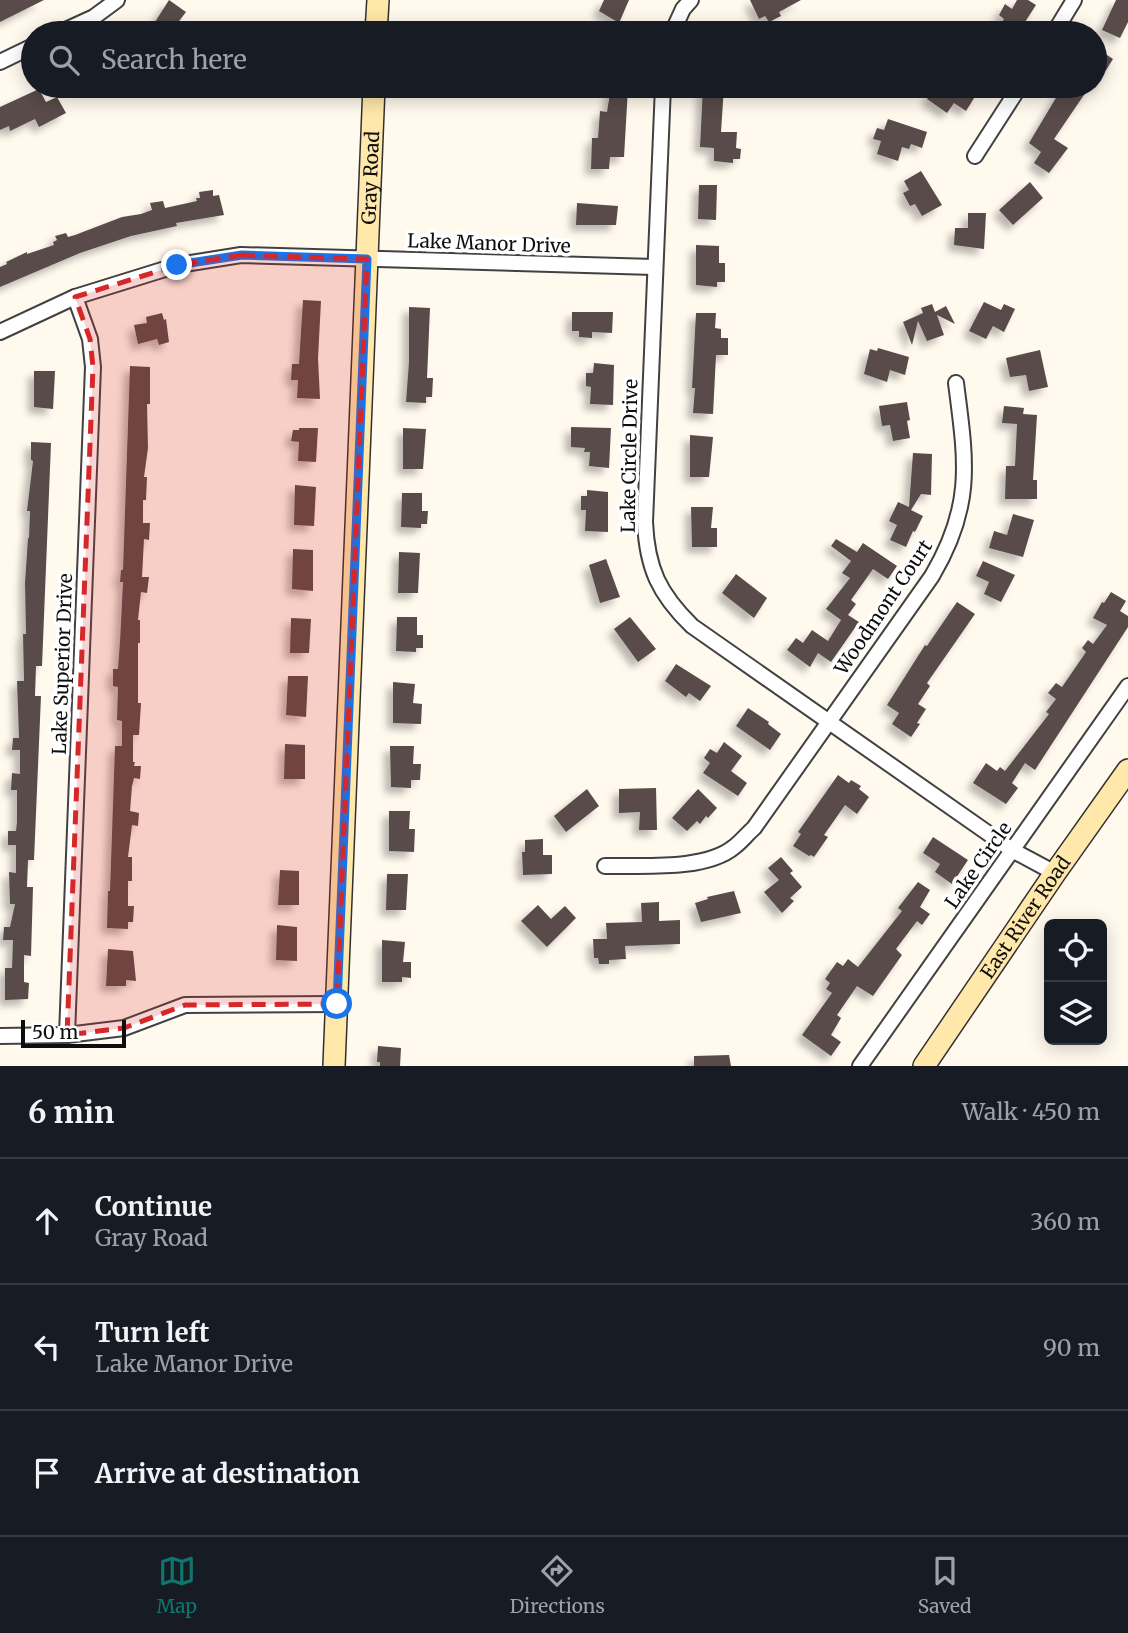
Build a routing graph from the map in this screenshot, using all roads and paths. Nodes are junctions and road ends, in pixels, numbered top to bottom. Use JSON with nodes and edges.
{"nodes":[{"id":1,"x":117,"y":0,"type":"edge"},
{"id":2,"x":378,"y":0,"type":"edge"},
{"id":3,"x":691,"y":0,"type":"edge"},
{"id":4,"x":1074,"y":0,"type":"edge"},
{"id":5,"x":86,"y":21,"type":"edge"},
{"id":6,"x":377,"y":21,"type":"edge"},
{"id":7,"x":678,"y":21,"type":"edge"},
{"id":8,"x":1061,"y":21,"type":"edge"},
{"id":9,"x":21,"y":52,"type":"edge"},
{"id":10,"x":0,"y":62,"type":"edge"},
{"id":11,"x":374,"y":98,"type":"edge"},
{"id":12,"x":662,"y":98,"type":"edge"},
{"id":13,"x":1012,"y":98,"type":"edge"},
{"id":14,"x":975,"y":156,"type":"dead end"},
{"id":15,"x":367,"y":259,"type":"junction"},
{"id":16,"x":654,"y":267,"type":"junction"},
{"id":17,"x":75,"y":297,"type":"junction"},
{"id":18,"x":0,"y":332,"type":"edge"},
{"id":19,"x":956,"y":383,"type":"dead end"},
{"id":20,"x":1128,"y":686,"type":"edge"},
{"id":21,"x":827,"y":721,"type":"junction"},
{"id":22,"x":1128,"y":770,"type":"edge"},
{"id":23,"x":1013,"y":850,"type":"junction"},
{"id":24,"x":605,"y":866,"type":"dead end"},
{"id":25,"x":1055,"y":873,"type":"junction"},
{"id":26,"x":337,"y":1004,"type":"junction"},
{"id":27,"x":67,"y":1034,"type":"junction"},
{"id":28,"x":0,"y":1035,"type":"edge"},
{"id":29,"x":334,"y":1066,"type":"edge"},
{"id":30,"x":860,"y":1066,"type":"edge"},
{"id":31,"x":923,"y":1066,"type":"edge"}],
"edges":[{"from":1,"to":5,"type":"street"},
{"from":2,"to":6,"type":"street"},
{"from":3,"to":7,"type":"street"},
{"from":4,"to":8,"type":"street"},
{"from":9,"to":10,"type":"street"},
{"from":11,"to":15,"type":"street","name":"Gray Road"},
{"from":12,"to":16,"type":"street","name":"Lake Circle Drive"},
{"from":13,"to":14,"type":"street"},
{"from":15,"to":16,"type":"street","name":"Lake Manor Drive"},
{"from":15,"to":17,"type":"street","name":"Lake Manor Drive"},
{"from":15,"to":26,"type":"street","name":"Gray Road"},
{"from":16,"to":21,"type":"street","name":"Lake Circle Drive"},
{"from":17,"to":18,"type":"street","name":"Lake Manor Drive"},
{"from":17,"to":27,"type":"street","name":"Lake Superior Drive"},
{"from":19,"to":21,"type":"street","name":"Woodmont Court"},
{"from":20,"to":23,"type":"street","name":"Lake Circle"},
{"from":21,"to":23,"type":"street","name":"Lake Circle Drive"},
{"from":21,"to":24,"type":"street","name":"Woodmont Court"},
{"from":22,"to":25,"type":"street","name":"East River Road"},
{"from":23,"to":25,"type":"street","name":"Lake Circle Drive"},
{"from":23,"to":30,"type":"street","name":"Lake Circle"},
{"from":25,"to":31,"type":"street","name":"East River Road"},
{"from":26,"to":27,"type":"street"},
{"from":26,"to":29,"type":"street","name":"Gray Road"},
{"from":27,"to":28,"type":"street"}]}
